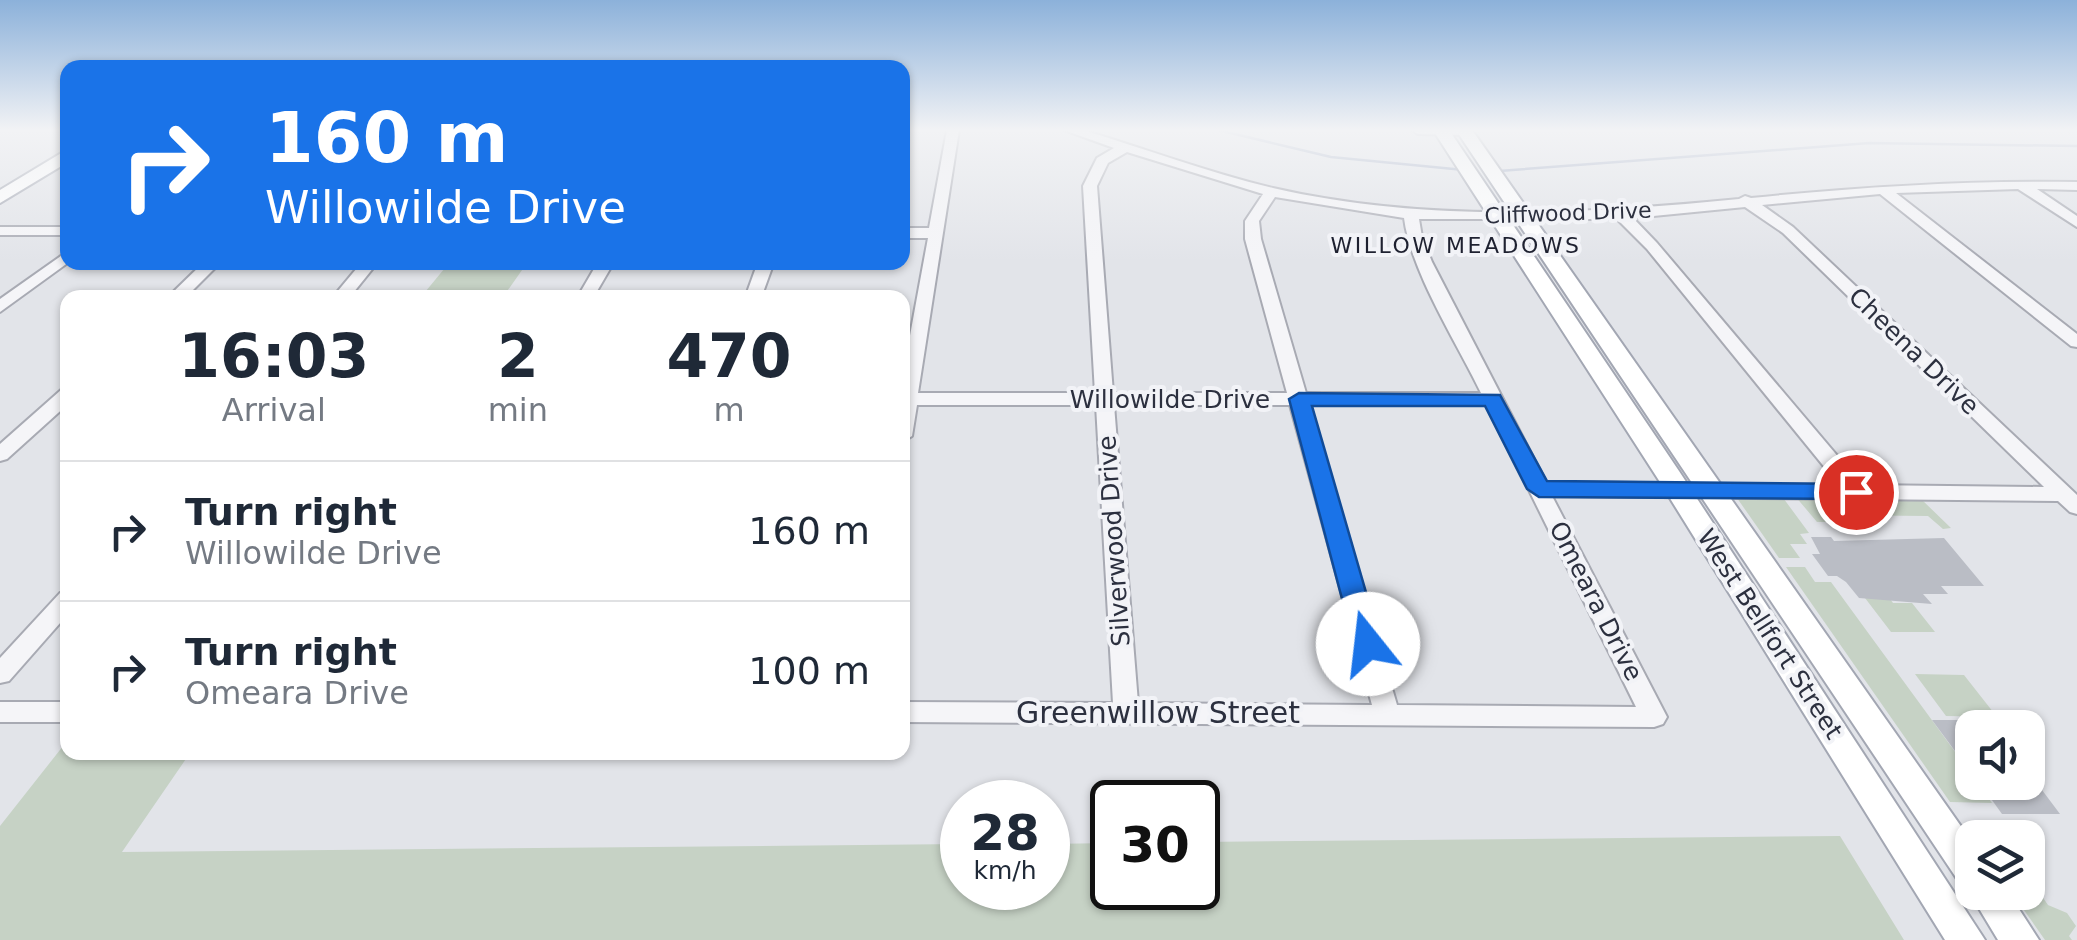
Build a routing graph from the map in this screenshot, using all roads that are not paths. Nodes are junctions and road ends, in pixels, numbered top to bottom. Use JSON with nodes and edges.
{"nodes":[{"id":1,"x":29,"y":174,"type":"edge"},
{"id":2,"x":945,"y":174,"type":"edge"},
{"id":3,"x":1096,"y":174,"type":"edge"},
{"id":4,"x":1212,"y":174,"type":"edge"},
{"id":5,"x":1471,"y":174,"type":"edge"},
{"id":6,"x":1497,"y":174,"type":"edge"},
{"id":7,"x":2021,"y":184,"type":"junction"},
{"id":8,"x":2077,"y":186,"type":"edge"},
{"id":9,"x":1883,"y":189,"type":"junction"},
{"id":10,"x":1271,"y":192,"type":"junction"},
{"id":11,"x":0,"y":198,"type":"edge"},
{"id":12,"x":1745,"y":200,"type":"junction"},
{"id":13,"x":1411,"y":215,"type":"junction"},
{"id":14,"x":1620,"y":215,"type":"junction"},
{"id":15,"x":1500,"y":216,"type":"junction"},
{"id":16,"x":1526,"y":216,"type":"junction"},
{"id":17,"x":2077,"y":223,"type":"edge"},
{"id":18,"x":0,"y":231,"type":"edge"},
{"id":19,"x":60,"y":232,"type":"edge"},
{"id":20,"x":910,"y":233,"type":"edge"},
{"id":21,"x":934,"y":233,"type":"junction"},
{"id":22,"x":60,"y":262,"type":"edge"},
{"id":23,"x":205,"y":270,"type":"edge"},
{"id":24,"x":365,"y":270,"type":"edge"},
{"id":25,"x":184,"y":290,"type":"edge"},
{"id":26,"x":347,"y":290,"type":"edge"},
{"id":27,"x":0,"y":307,"type":"edge"},
{"id":28,"x":1602,"y":329,"type":"junction"},
{"id":29,"x":1574,"y":330,"type":"junction"},
{"id":30,"x":2077,"y":342,"type":"edge"},
{"id":31,"x":910,"y":386,"type":"edge"},
{"id":32,"x":910,"y":399,"type":"edge"},
{"id":33,"x":1104,"y":399,"type":"junction"},
{"id":34,"x":1299,"y":399,"type":"junction"},
{"id":35,"x":1492,"y":399,"type":"junction"},
{"id":36,"x":60,"y":401,"type":"edge"},
{"id":37,"x":0,"y":454,"type":"edge"},
{"id":38,"x":1539,"y":489,"type":"junction"},
{"id":39,"x":1678,"y":490,"type":"junction"},
{"id":40,"x":1712,"y":491,"type":"junction"},
{"id":41,"x":1856,"y":492,"type":"junction"},
{"id":42,"x":2070,"y":500,"type":"edge"},
{"id":43,"x":60,"y":608,"type":"edge"},
{"id":44,"x":0,"y":674,"type":"edge"},
{"id":45,"x":1126,"y":711,"type":"junction"},
{"id":46,"x":0,"y":712,"type":"edge"},
{"id":47,"x":60,"y":712,"type":"edge"},
{"id":48,"x":910,"y":712,"type":"edge"},
{"id":49,"x":1388,"y":714,"type":"junction"},
{"id":50,"x":1654,"y":717,"type":"joint"},
{"id":51,"x":1883,"y":811,"type":"junction"},
{"id":52,"x":1932,"y":812,"type":"junction"},
{"id":53,"x":1955,"y":846,"type":"edge"},
{"id":54,"x":1999,"y":910,"type":"edge"},
{"id":55,"x":1966,"y":940,"type":"edge"},
{"id":56,"x":2020,"y":940,"type":"edge"}],
"edges":[{"from":1,"to":11,"type":"main road"},
{"from":2,"to":21,"type":"street"},
{"from":3,"to":33,"type":"street","name":"Silverwood Drive"},
{"from":4,"to":10,"type":"street","name":"Cliffwood Drive"},
{"from":5,"to":15,"type":"main road","name":"West Bellfort Street"},
{"from":6,"to":16,"type":"main road","name":"West Bellfort Street"},
{"from":7,"to":8,"type":"street","name":"Cliffwood Drive"},
{"from":7,"to":9,"type":"street","name":"Cliffwood Drive"},
{"from":7,"to":17,"type":"street"},
{"from":9,"to":12,"type":"street","name":"Cliffwood Drive"},
{"from":9,"to":30,"type":"street"},
{"from":10,"to":13,"type":"street","name":"Cliffwood Drive"},
{"from":10,"to":34,"type":"street"},
{"from":12,"to":14,"type":"street","name":"Cliffwood Drive"},
{"from":12,"to":42,"type":"street","name":"Cheena Drive"},
{"from":13,"to":15,"type":"street","name":"Cliffwood Drive"},
{"from":13,"to":35,"type":"street","name":"Omeara Drive"},
{"from":14,"to":16,"type":"street","name":"Cliffwood Drive"},
{"from":14,"to":41,"type":"street"},
{"from":15,"to":16,"type":"street","name":"Cliffwood Drive"},
{"from":15,"to":29,"type":"main road","name":"West Bellfort Street"},
{"from":16,"to":28,"type":"main road","name":"West Bellfort Street"},
{"from":18,"to":19,"type":"street"},
{"from":20,"to":21,"type":"street"},
{"from":21,"to":31,"type":"street"},
{"from":22,"to":27,"type":"street"},
{"from":23,"to":25,"type":"street"},
{"from":24,"to":26,"type":"street"},
{"from":28,"to":29,"type":"main road"},
{"from":28,"to":40,"type":"main road","name":"West Bellfort Street"},
{"from":29,"to":39,"type":"main road","name":"West Bellfort Street"},
{"from":32,"to":33,"type":"street","name":"Willowilde Drive"},
{"from":33,"to":34,"type":"street","name":"Willowilde Drive"},
{"from":33,"to":45,"type":"street","name":"Silverwood Drive"},
{"from":34,"to":35,"type":"street","name":"Willowilde Drive"},
{"from":34,"to":49,"type":"street"},
{"from":35,"to":38,"type":"street","name":"Omeara Drive"},
{"from":36,"to":37,"type":"street"},
{"from":38,"to":39,"type":"street"},
{"from":38,"to":50,"type":"street","name":"Omeara Drive"},
{"from":39,"to":40,"type":"street"},
{"from":39,"to":51,"type":"main road","name":"West Bellfort Street"},
{"from":40,"to":41,"type":"street"},
{"from":40,"to":52,"type":"main road","name":"West Bellfort Street"},
{"from":41,"to":42,"type":"street"},
{"from":43,"to":44,"type":"street"},
{"from":45,"to":48,"type":"street","name":"Greenwillow Street"},
{"from":45,"to":49,"type":"street","name":"Greenwillow Street"},
{"from":46,"to":47,"type":"street"},
{"from":49,"to":50,"type":"street","name":"Greenwillow Street"},
{"from":51,"to":52,"type":"main road"},
{"from":51,"to":55,"type":"main road","name":"West Bellfort Street"},
{"from":52,"to":53,"type":"main road","name":"West Bellfort Street"},
{"from":54,"to":56,"type":"main road"}]}
